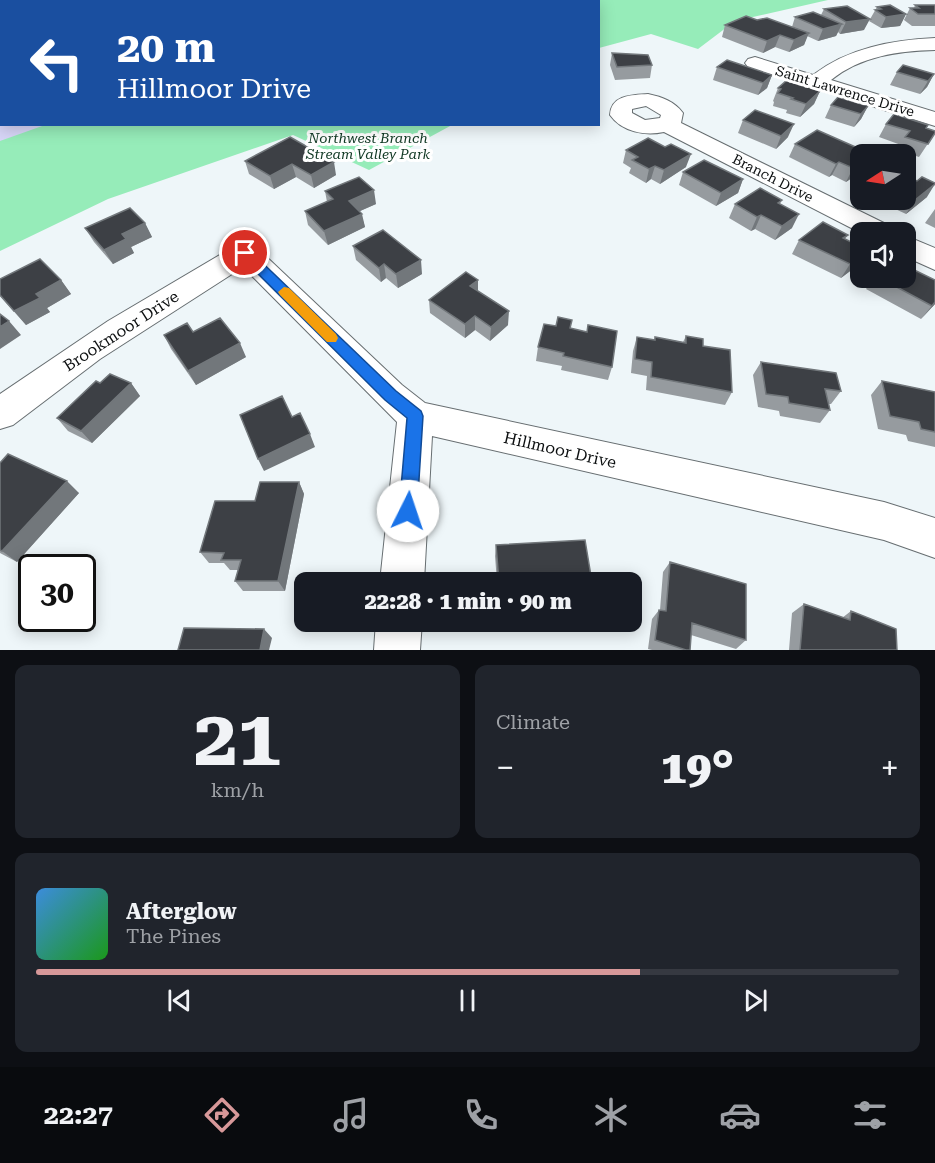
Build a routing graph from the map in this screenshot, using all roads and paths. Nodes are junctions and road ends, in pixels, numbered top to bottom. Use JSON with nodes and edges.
{"nodes":[{"id":1,"x":935,"y":44,"type":"edge"},
{"id":2,"x":755,"y":63,"type":"dead end"},
{"id":3,"x":817,"y":81,"type":"junction"},
{"id":4,"x":935,"y":119,"type":"edge"},
{"id":5,"x":666,"y":124,"type":"dead end"},
{"id":6,"x":860,"y":222,"type":"edge"},
{"id":7,"x":916,"y":251,"type":"edge"},
{"id":8,"x":245,"y":253,"type":"joint"},
{"id":9,"x":935,"y":260,"type":"edge"},
{"id":10,"x":0,"y":414,"type":"edge"},
{"id":11,"x":415,"y":416,"type":"junction"},
{"id":12,"x":935,"y":538,"type":"edge"},
{"id":13,"x":403,"y":572,"type":"edge"},
{"id":14,"x":398,"y":632,"type":"edge"},
{"id":15,"x":397,"y":650,"type":"edge"}],
"edges":[{"from":1,"to":3,"type":"street"},
{"from":2,"to":3,"type":"street","name":"Saint Lawrence Drive"},
{"from":3,"to":4,"type":"street","name":"Saint Lawrence Drive"},
{"from":5,"to":6,"type":"street","name":"Branch Drive"},
{"from":7,"to":9,"type":"street"},
{"from":8,"to":10,"type":"street","name":"Brookmoor Drive"},
{"from":8,"to":11,"type":"street","name":"Hillmoor Drive"},
{"from":11,"to":12,"type":"street","name":"Hillmoor Drive"},
{"from":11,"to":13,"type":"street"},
{"from":14,"to":15,"type":"street"}]}
